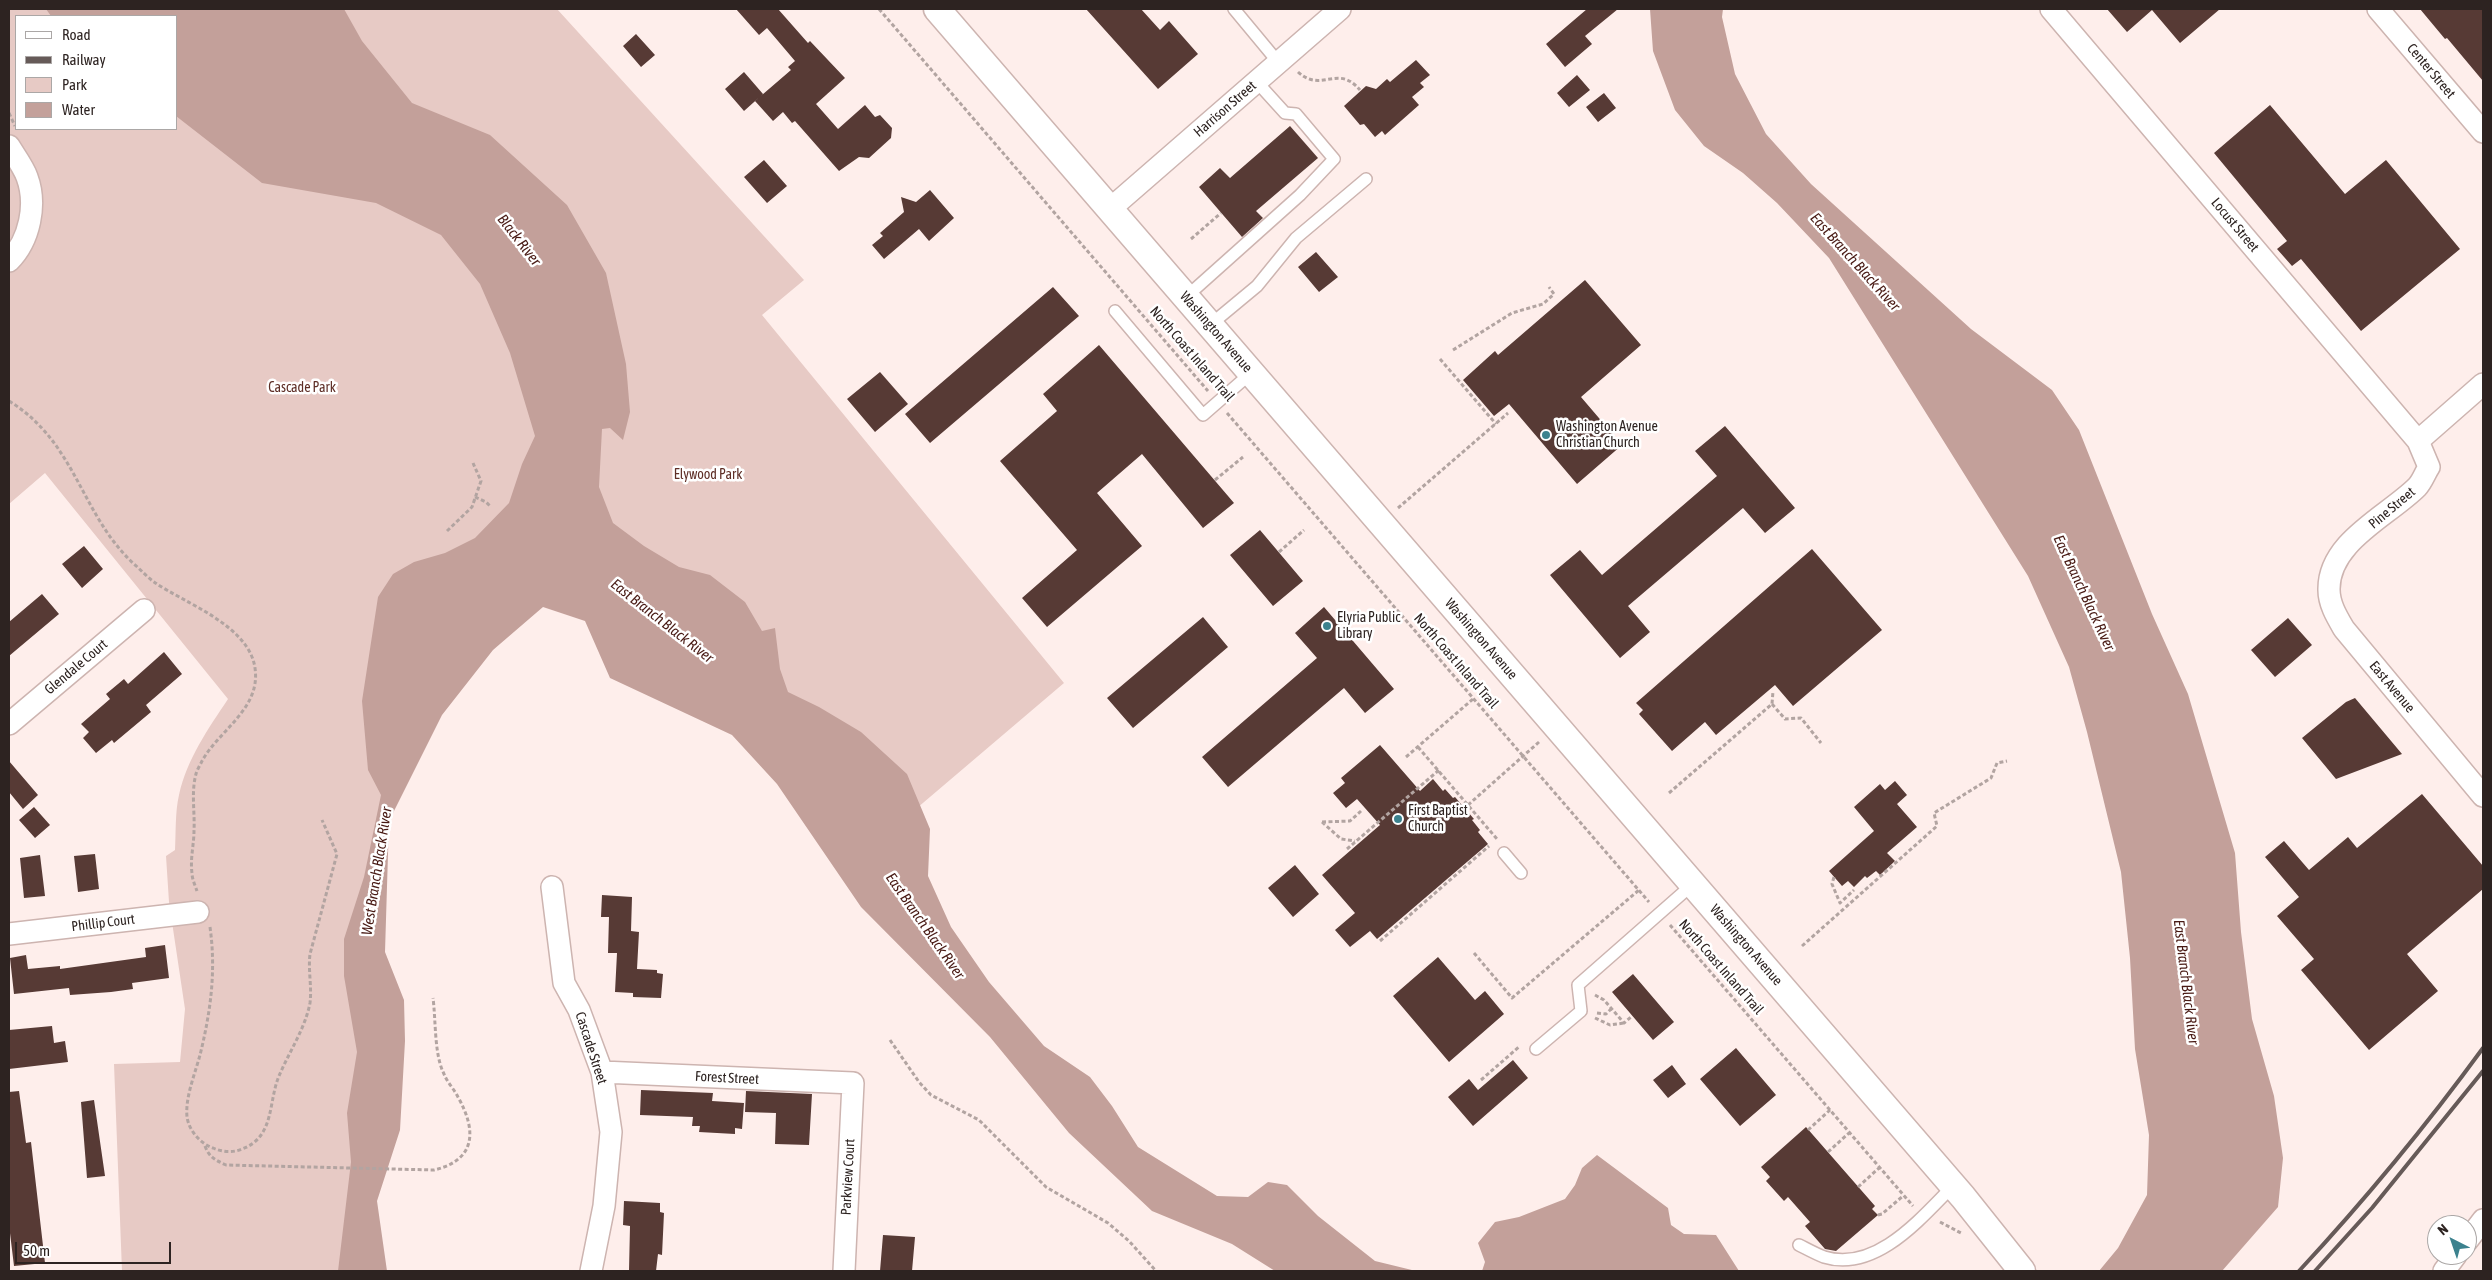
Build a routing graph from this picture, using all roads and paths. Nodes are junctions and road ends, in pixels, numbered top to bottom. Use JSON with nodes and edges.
{"nodes":[{"id":1,"x":879,"y":9,"type":"edge"},
{"id":2,"x":937,"y":9,"type":"edge"},
{"id":3,"x":1234,"y":9,"type":"edge"},
{"id":4,"x":1340,"y":9,"type":"edge"},
{"id":5,"x":2052,"y":9,"type":"edge"},
{"id":6,"x":2378,"y":9,"type":"edge"},
{"id":7,"x":1287,"y":66,"type":"junction"},
{"id":8,"x":1256,"y":81,"type":"junction"},
{"id":9,"x":1360,"y":90,"type":"dead end"},
{"id":10,"x":9,"y":114,"type":"edge"},
{"id":11,"x":15,"y":126,"type":"edge"},
{"id":12,"x":2483,"y":132,"type":"edge"},
{"id":13,"x":9,"y":146,"type":"edge"},
{"id":14,"x":1366,"y":180,"type":"dead end"},
{"id":15,"x":1110,"y":209,"type":"junction"},
{"id":16,"x":1221,"y":213,"type":"dead end"},
{"id":17,"x":1192,"y":239,"type":"dead end"},
{"id":18,"x":9,"y":260,"type":"edge"},
{"id":19,"x":1549,"y":287,"type":"dead end"},
{"id":20,"x":1186,"y":297,"type":"junction"},
{"id":21,"x":1115,"y":312,"type":"dead end"},
{"id":22,"x":1210,"y":325,"type":"junction"},
{"id":23,"x":1453,"y":350,"type":"dead end"},
{"id":24,"x":1440,"y":359,"type":"dead end"},
{"id":25,"x":1251,"y":373,"type":"junction"},
{"id":26,"x":2483,"y":384,"type":"edge"},
{"id":27,"x":9,"y":400,"type":"edge"},
{"id":28,"x":1218,"y":402,"type":"junction"},
{"id":29,"x":1508,"y":413,"type":"dead end"},
{"id":30,"x":1496,"y":424,"type":"junction"},
{"id":31,"x":2418,"y":441,"type":"junction"},
{"id":32,"x":1243,"y":457,"type":"dead end"},
{"id":33,"x":473,"y":463,"type":"dead end"},
{"id":34,"x":1215,"y":480,"type":"dead end"},
{"id":35,"x":475,"y":497,"type":"junction"},
{"id":36,"x":490,"y":506,"type":"dead end"},
{"id":37,"x":1395,"y":510,"type":"dead end"},
{"id":38,"x":1304,"y":530,"type":"dead end"},
{"id":39,"x":447,"y":531,"type":"dead end"},
{"id":40,"x":1279,"y":552,"type":"dead end"},
{"id":41,"x":2334,"y":565,"type":"joint"},
{"id":42,"x":144,"y":610,"type":"dead end"},
{"id":43,"x":1773,"y":691,"type":"dead end"},
{"id":44,"x":1474,"y":699,"type":"junction"},
{"id":45,"x":1772,"y":704,"type":"junction"},
{"id":46,"x":9,"y":724,"type":"edge"},
{"id":47,"x":1540,"y":742,"type":"dead end"},
{"id":48,"x":1822,"y":743,"type":"dead end"},
{"id":49,"x":1418,"y":747,"type":"junction"},
{"id":50,"x":1406,"y":757,"type":"dead end"},
{"id":51,"x":1524,"y":758,"type":"junction"},
{"id":52,"x":2007,"y":761,"type":"dead end"},
{"id":53,"x":1439,"y":770,"type":"junction"},
{"id":54,"x":1670,"y":792,"type":"dead end"},
{"id":55,"x":2483,"y":796,"type":"edge"},
{"id":56,"x":1468,"y":805,"type":"junction"},
{"id":57,"x":1362,"y":811,"type":"dead end"},
{"id":58,"x":322,"y":820,"type":"dead end"},
{"id":59,"x":1356,"y":841,"type":"junction"},
{"id":60,"x":1347,"y":849,"type":"dead end"},
{"id":61,"x":1504,"y":853,"type":"dead end"},
{"id":62,"x":1521,"y":873,"type":"dead end"},
{"id":63,"x":1834,"y":877,"type":"dead end"},
{"id":64,"x":1694,"y":884,"type":"junction"},
{"id":65,"x":552,"y":887,"type":"dead end"},
{"id":66,"x":1639,"y":890,"type":"junction"},
{"id":67,"x":1854,"y":890,"type":"dead end"},
{"id":68,"x":1840,"y":903,"type":"junction"},
{"id":69,"x":1843,"y":910,"type":"junction"},
{"id":70,"x":202,"y":912,"type":"junction"},
{"id":71,"x":1659,"y":914,"type":"junction"},
{"id":72,"x":9,"y":934,"type":"edge"},
{"id":73,"x":1380,"y":941,"type":"dead end"},
{"id":74,"x":1802,"y":946,"type":"dead end"},
{"id":75,"x":1474,"y":953,"type":"dead end"},
{"id":76,"x":1589,"y":993,"type":"dead end"},
{"id":77,"x":433,"y":998,"type":"dead end"},
{"id":78,"x":1612,"y":1009,"type":"junction"},
{"id":79,"x":1606,"y":1014,"type":"dead end"},
{"id":80,"x":1632,"y":1016,"type":"dead end"},
{"id":81,"x":1624,"y":1023,"type":"junction"},
{"id":82,"x":1610,"y":1026,"type":"dead end"},
{"id":83,"x":890,"y":1040,"type":"dead end"},
{"id":84,"x":1518,"y":1048,"type":"dead end"},
{"id":85,"x":1536,"y":1049,"type":"dead end"},
{"id":86,"x":602,"y":1072,"type":"junction"},
{"id":87,"x":1481,"y":1080,"type":"dead end"},
{"id":88,"x":853,"y":1083,"type":"joint"},
{"id":89,"x":1830,"y":1110,"type":"junction"},
{"id":90,"x":1808,"y":1130,"type":"dead end"},
{"id":91,"x":1850,"y":1133,"type":"junction"},
{"id":92,"x":205,"y":1145,"type":"junction"},
{"id":93,"x":1828,"y":1152,"type":"dead end"},
{"id":94,"x":1879,"y":1168,"type":"junction"},
{"id":95,"x":1953,"y":1186,"type":"junction"},
{"id":96,"x":1858,"y":1187,"type":"dead end"},
{"id":97,"x":1903,"y":1196,"type":"junction"},
{"id":98,"x":1925,"y":1214,"type":"junction"},
{"id":99,"x":1878,"y":1215,"type":"dead end"},
{"id":100,"x":1975,"y":1230,"type":"junction"},
{"id":101,"x":1799,"y":1245,"type":"dead end"},
{"id":102,"x":591,"y":1271,"type":"edge"},
{"id":103,"x":844,"y":1271,"type":"edge"},
{"id":104,"x":1156,"y":1271,"type":"edge"},
{"id":105,"x":2022,"y":1271,"type":"edge"}],
"edges":[{"from":1,"to":28,"type":"path","name":"North Coast Inland Trail"},
{"from":2,"to":15,"type":"street","name":"Washington Avenue"},
{"from":3,"to":7,"type":"lane"},
{"from":4,"to":7,"type":"street","name":"Harrison Street"},
{"from":5,"to":31,"type":"street","name":"Locust Street"},
{"from":6,"to":12,"type":"street","name":"Center Street"},
{"from":7,"to":8,"type":"street","name":"Harrison Street"},
{"from":7,"to":9,"type":"path"},
{"from":8,"to":15,"type":"street","name":"Harrison Street"},
{"from":8,"to":20,"type":"lane"},
{"from":10,"to":11,"type":"path"},
{"from":13,"to":18,"type":"street"},
{"from":14,"to":22,"type":"lane"},
{"from":15,"to":20,"type":"street","name":"Washington Avenue"},
{"from":16,"to":17,"type":"path"},
{"from":19,"to":23,"type":"path"},
{"from":20,"to":22,"type":"street","name":"Washington Avenue"},
{"from":21,"to":28,"type":"lane"},
{"from":22,"to":25,"type":"street","name":"Washington Avenue"},
{"from":24,"to":30,"type":"path"},
{"from":25,"to":28,"type":"lane"},
{"from":25,"to":64,"type":"street","name":"Washington Avenue"},
{"from":26,"to":31,"type":"street"},
{"from":27,"to":70,"type":"path"},
{"from":28,"to":44,"type":"path","name":"North Coast Inland Trail"},
{"from":29,"to":30,"type":"path"},
{"from":30,"to":37,"type":"path"},
{"from":31,"to":41,"type":"street","name":"Pine Street"},
{"from":32,"to":34,"type":"path"},
{"from":33,"to":35,"type":"path"},
{"from":35,"to":36,"type":"path"},
{"from":35,"to":39,"type":"path"},
{"from":38,"to":40,"type":"path"},
{"from":41,"to":55,"type":"street","name":"East Avenue"},
{"from":42,"to":46,"type":"street","name":"Glendale Court"},
{"from":43,"to":45,"type":"path"},
{"from":44,"to":49,"type":"path"},
{"from":44,"to":51,"type":"path","name":"North Coast Inland Trail"},
{"from":45,"to":48,"type":"path"},
{"from":45,"to":54,"type":"path"},
{"from":47,"to":51,"type":"path"},
{"from":49,"to":50,"type":"path"},
{"from":49,"to":53,"type":"path"},
{"from":51,"to":56,"type":"path"},
{"from":51,"to":66,"type":"path","name":"North Coast Inland Trail"},
{"from":52,"to":69,"type":"path"},
{"from":53,"to":56,"type":"path"},
{"from":53,"to":59,"type":"path"},
{"from":56,"to":73,"type":"path"},
{"from":57,"to":59,"type":"path"},
{"from":58,"to":92,"type":"path"},
{"from":59,"to":60,"type":"path"},
{"from":61,"to":62,"type":"lane"},
{"from":63,"to":68,"type":"path"},
{"from":64,"to":71,"type":"lane"},
{"from":64,"to":95,"type":"street","name":"Washington Avenue"},
{"from":65,"to":86,"type":"street","name":"Cascade Street"},
{"from":66,"to":71,"type":"path","name":"North Coast Inland Trail"},
{"from":66,"to":75,"type":"path"},
{"from":67,"to":68,"type":"path"},
{"from":68,"to":69,"type":"path"},
{"from":69,"to":74,"type":"path"},
{"from":70,"to":72,"type":"street","name":"Phillip Court"},
{"from":70,"to":92,"type":"path"},
{"from":71,"to":85,"type":"lane"},
{"from":71,"to":89,"type":"path","name":"North Coast Inland Trail"},
{"from":76,"to":78,"type":"path"},
{"from":77,"to":92,"type":"path"},
{"from":78,"to":79,"type":"path"},
{"from":78,"to":81,"type":"path"},
{"from":80,"to":81,"type":"path"},
{"from":81,"to":82,"type":"path"},
{"from":83,"to":104,"type":"path"},
{"from":84,"to":87,"type":"path"},
{"from":86,"to":88,"type":"street","name":"Forest Street"},
{"from":86,"to":102,"type":"street","name":"Cascade Street"},
{"from":88,"to":103,"type":"street","name":"Parkview Court"},
{"from":89,"to":90,"type":"path"},
{"from":89,"to":91,"type":"path","name":"North Coast Inland Trail"},
{"from":91,"to":93,"type":"path"},
{"from":91,"to":94,"type":"path","name":"North Coast Inland Trail"},
{"from":94,"to":96,"type":"path"},
{"from":94,"to":97,"type":"path","name":"North Coast Inland Trail"},
{"from":95,"to":98,"type":"lane"},
{"from":95,"to":100,"type":"street","name":"Washington Avenue"},
{"from":97,"to":98,"type":"path","name":"North Coast Inland Trail"},
{"from":97,"to":99,"type":"path"},
{"from":98,"to":100,"type":"path","name":"North Coast Inland Trail"},
{"from":98,"to":101,"type":"lane"},
{"from":100,"to":105,"type":"street","name":"Washington Avenue"}]}
